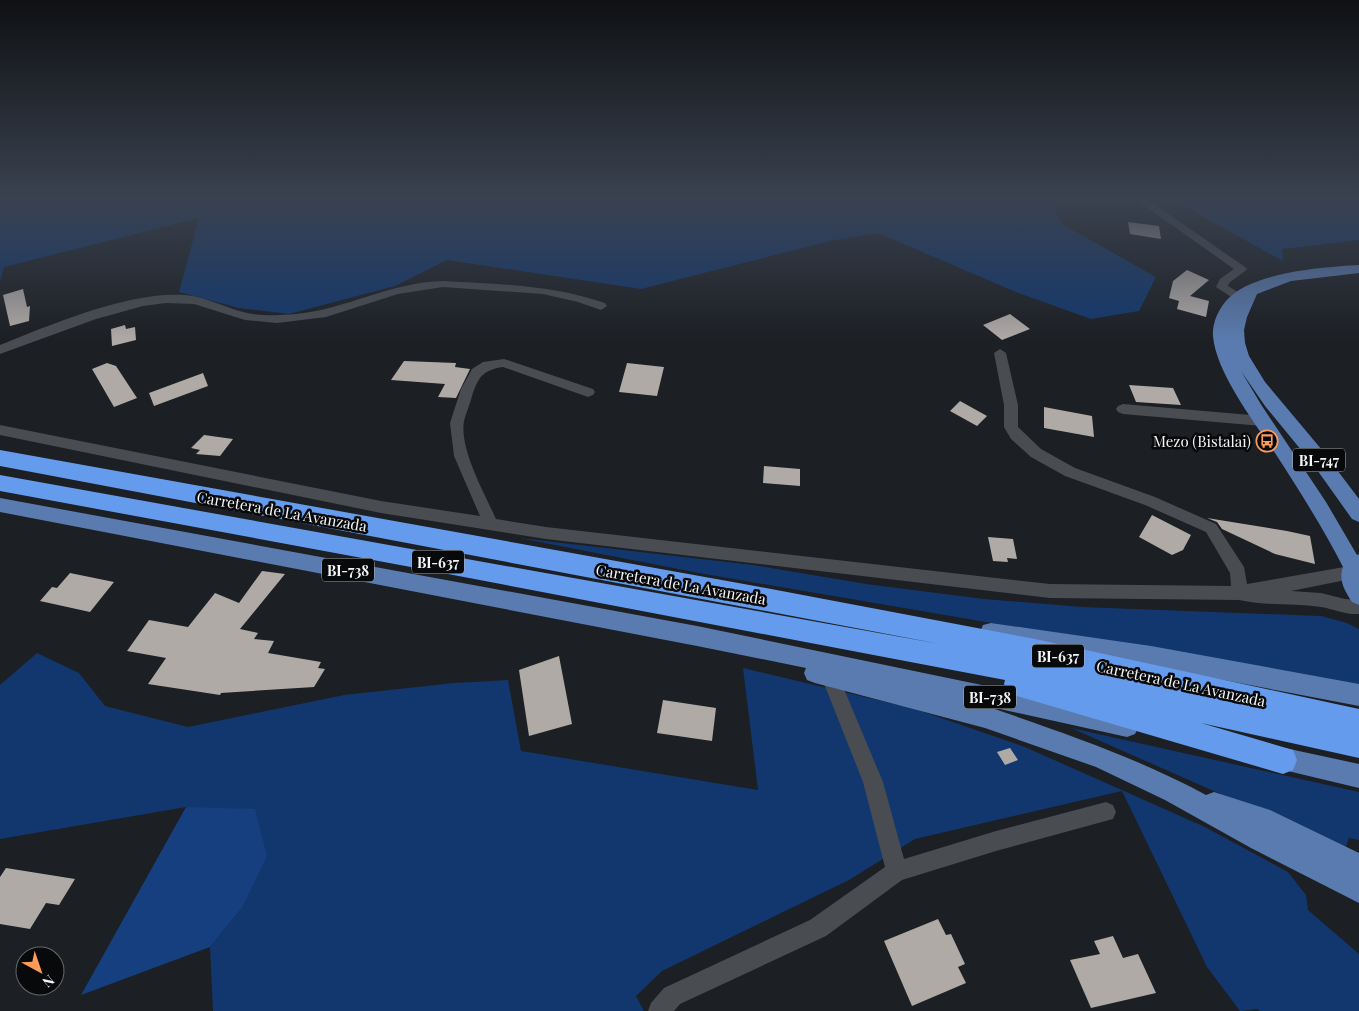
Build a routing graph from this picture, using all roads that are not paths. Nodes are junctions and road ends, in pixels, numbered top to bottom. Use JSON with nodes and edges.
{"nodes":[{"id":1,"x":1208,"y":246,"type":"edge"},
{"id":2,"x":1359,"y":268,"type":"edge"},
{"id":3,"x":1245,"y":294,"type":"junction"},
{"id":4,"x":601,"y":306,"type":"dead end"},
{"id":5,"x":0,"y":350,"type":"edge"},
{"id":6,"x":1000,"y":353,"type":"dead end"},
{"id":7,"x":588,"y":392,"type":"dead end"},
{"id":8,"x":1123,"y":409,"type":"dead end"},
{"id":9,"x":1262,"y":421,"type":"junction"},
{"id":10,"x":0,"y":430,"type":"edge"},
{"id":11,"x":0,"y":458,"type":"edge"},
{"id":12,"x":0,"y":483,"type":"edge"},
{"id":13,"x":0,"y":504,"type":"edge"},
{"id":14,"x":1359,"y":514,"type":"edge"},
{"id":15,"x":491,"y":524,"type":"junction"},
{"id":16,"x":1354,"y":567,"type":"edge"},
{"id":17,"x":1239,"y":593,"type":"junction"},
{"id":18,"x":1359,"y":596,"type":"edge"},
{"id":19,"x":755,"y":597,"type":"junction"},
{"id":20,"x":1359,"y":607,"type":"edge"},
{"id":21,"x":696,"y":636,"type":"junction"},
{"id":22,"x":876,"y":644,"type":"junction"},
{"id":23,"x":830,"y":676,"type":"junction"},
{"id":24,"x":1359,"y":694,"type":"edge"},
{"id":25,"x":1359,"y":722,"type":"edge"},
{"id":26,"x":1359,"y":744,"type":"edge"},
{"id":27,"x":1283,"y":760,"type":"junction"},
{"id":28,"x":1359,"y":776,"type":"edge"},
{"id":29,"x":1174,"y":791,"type":"junction"},
{"id":30,"x":1106,"y":812,"type":"dead end"},
{"id":31,"x":1359,"y":866,"type":"edge"},
{"id":32,"x":897,"y":870,"type":"junction"},
{"id":33,"x":1359,"y":890,"type":"edge"},
{"id":34,"x":660,"y":1011,"type":"edge"}],
"edges":[{"from":1,"to":3,"type":"street"},
{"from":2,"to":3,"type":"main road","number":"BI-747"},
{"from":3,"to":9,"type":"main road","number":"BI-747"},
{"from":3,"to":14,"type":"main road","number":"BI-747"},
{"from":4,"to":5,"type":"street"},
{"from":6,"to":17,"type":"street"},
{"from":7,"to":15,"type":"street"},
{"from":8,"to":9,"type":"street"},
{"from":9,"to":16,"type":"main road","number":"BI-747"},
{"from":10,"to":15,"type":"street"},
{"from":11,"to":19,"type":"highway","name":"Carretera de La Avanzada","number":"BI-637"},
{"from":12,"to":22,"type":"highway","name":"Carretera de La Avanzada","number":"BI-637"},
{"from":13,"to":21,"type":"main road","number":"BI-738"},
{"from":15,"to":17,"type":"street"},
{"from":16,"to":17,"type":"street"},
{"from":16,"to":18,"type":"main road","number":"BI-747"},
{"from":17,"to":20,"type":"street"},
{"from":19,"to":24,"type":"main road"},
{"from":19,"to":25,"type":"highway","name":"Carretera de La Avanzada","number":"BI-637"},
{"from":21,"to":23,"type":"main road"},
{"from":21,"to":27,"type":"main road","number":"BI-738"},
{"from":22,"to":26,"type":"highway","name":"Carretera de La Avanzada","number":"BI-637"},
{"from":22,"to":27,"type":"highway"},
{"from":23,"to":29,"type":"main road"},
{"from":23,"to":32,"type":"street"},
{"from":27,"to":28,"type":"main road","number":"BI-738"},
{"from":29,"to":31,"type":"main road"},
{"from":29,"to":33,"type":"main road"},
{"from":30,"to":32,"type":"street"},
{"from":32,"to":34,"type":"street"}]}
